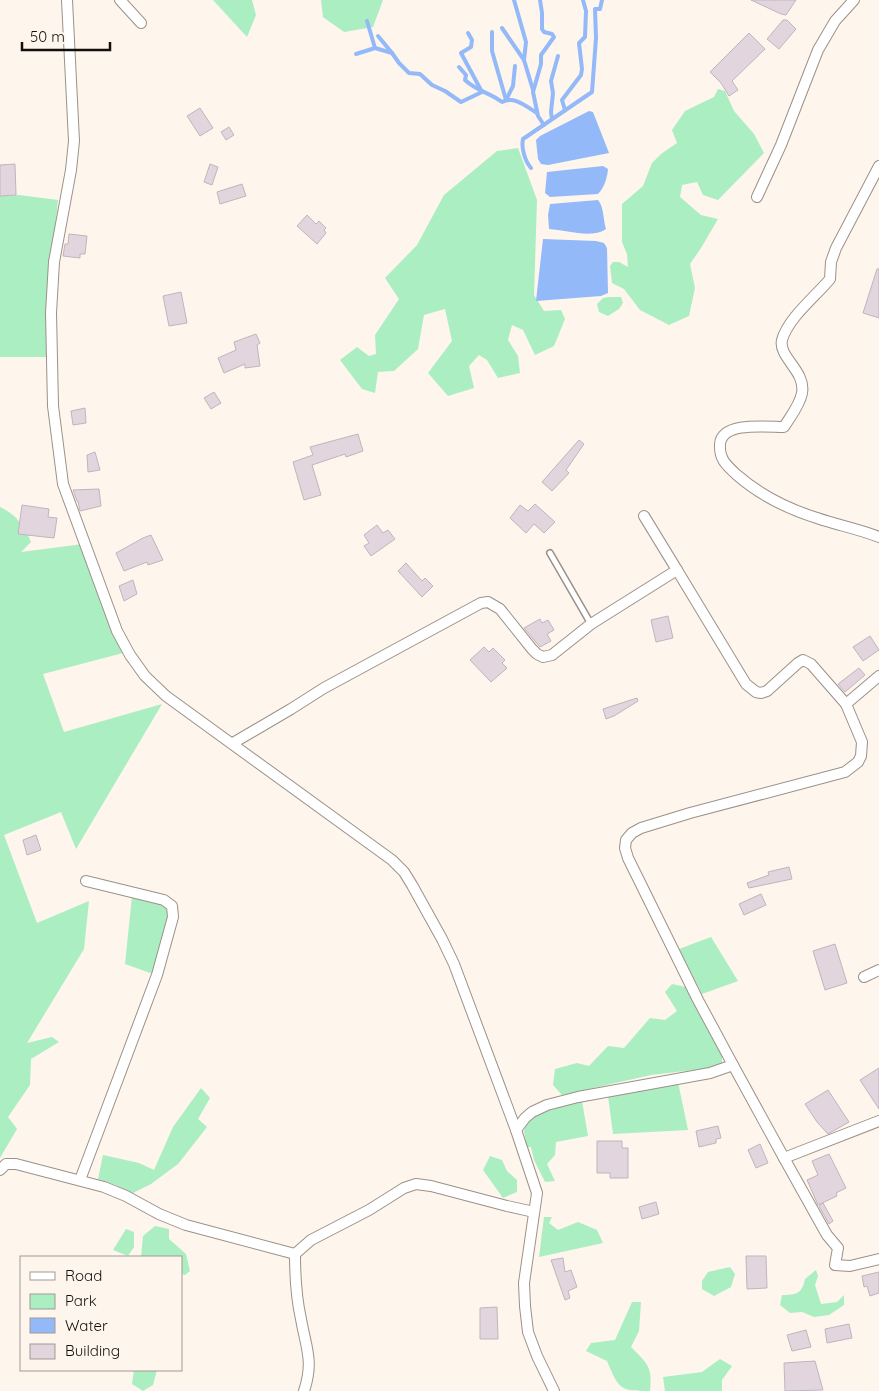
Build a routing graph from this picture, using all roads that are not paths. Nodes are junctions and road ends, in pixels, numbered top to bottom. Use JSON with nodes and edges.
{"nodes":[{"id":1,"x":67,"y":0,"type":"edge"},
{"id":2,"x":120,"y":0,"type":"edge"},
{"id":3,"x":854,"y":0,"type":"edge"},
{"id":4,"x":141,"y":23,"type":"dead end"},
{"id":5,"x":879,"y":166,"type":"edge"},
{"id":6,"x":757,"y":197,"type":"dead end"},
{"id":7,"x":644,"y":516,"type":"dead end"},
{"id":8,"x":879,"y":537,"type":"edge"},
{"id":9,"x":550,"y":553,"type":"dead end"},
{"id":10,"x":677,"y":570,"type":"junction"},
{"id":11,"x":591,"y":624,"type":"junction"},
{"id":12,"x":879,"y":676,"type":"edge"},
{"id":13,"x":846,"y":704,"type":"junction"},
{"id":14,"x":233,"y":743,"type":"junction"},
{"id":15,"x":86,"y":881,"type":"dead end"},
{"id":16,"x":879,"y":970,"type":"edge"},
{"id":17,"x":864,"y":977,"type":"dead end"},
{"id":18,"x":733,"y":1065,"type":"junction"},
{"id":19,"x":879,"y":1121,"type":"edge"},
{"id":20,"x":516,"y":1130,"type":"junction"},
{"id":21,"x":784,"y":1158,"type":"junction"},
{"id":22,"x":0,"y":1170,"type":"edge"},
{"id":23,"x":80,"y":1180,"type":"junction"},
{"id":24,"x":534,"y":1212,"type":"junction"},
{"id":25,"x":295,"y":1254,"type":"junction"},
{"id":26,"x":879,"y":1259,"type":"edge"},
{"id":27,"x":304,"y":1391,"type":"edge"},
{"id":28,"x":554,"y":1391,"type":"edge"}],
"edges":[{"from":1,"to":14,"type":"street"},
{"from":2,"to":4,"type":"street"},
{"from":3,"to":6,"type":"street"},
{"from":5,"to":8,"type":"street"},
{"from":7,"to":10,"type":"street"},
{"from":9,"to":11,"type":"lane"},
{"from":10,"to":11,"type":"street"},
{"from":10,"to":13,"type":"street"},
{"from":11,"to":14,"type":"street"},
{"from":12,"to":13,"type":"street"},
{"from":13,"to":18,"type":"street"},
{"from":14,"to":20,"type":"street"},
{"from":15,"to":23,"type":"street"},
{"from":16,"to":17,"type":"street"},
{"from":18,"to":20,"type":"street"},
{"from":18,"to":21,"type":"street"},
{"from":19,"to":21,"type":"street"},
{"from":20,"to":24,"type":"street"},
{"from":21,"to":26,"type":"street"},
{"from":22,"to":23,"type":"street"},
{"from":23,"to":25,"type":"street"},
{"from":24,"to":25,"type":"street"},
{"from":24,"to":28,"type":"street"},
{"from":25,"to":27,"type":"street"}]}
